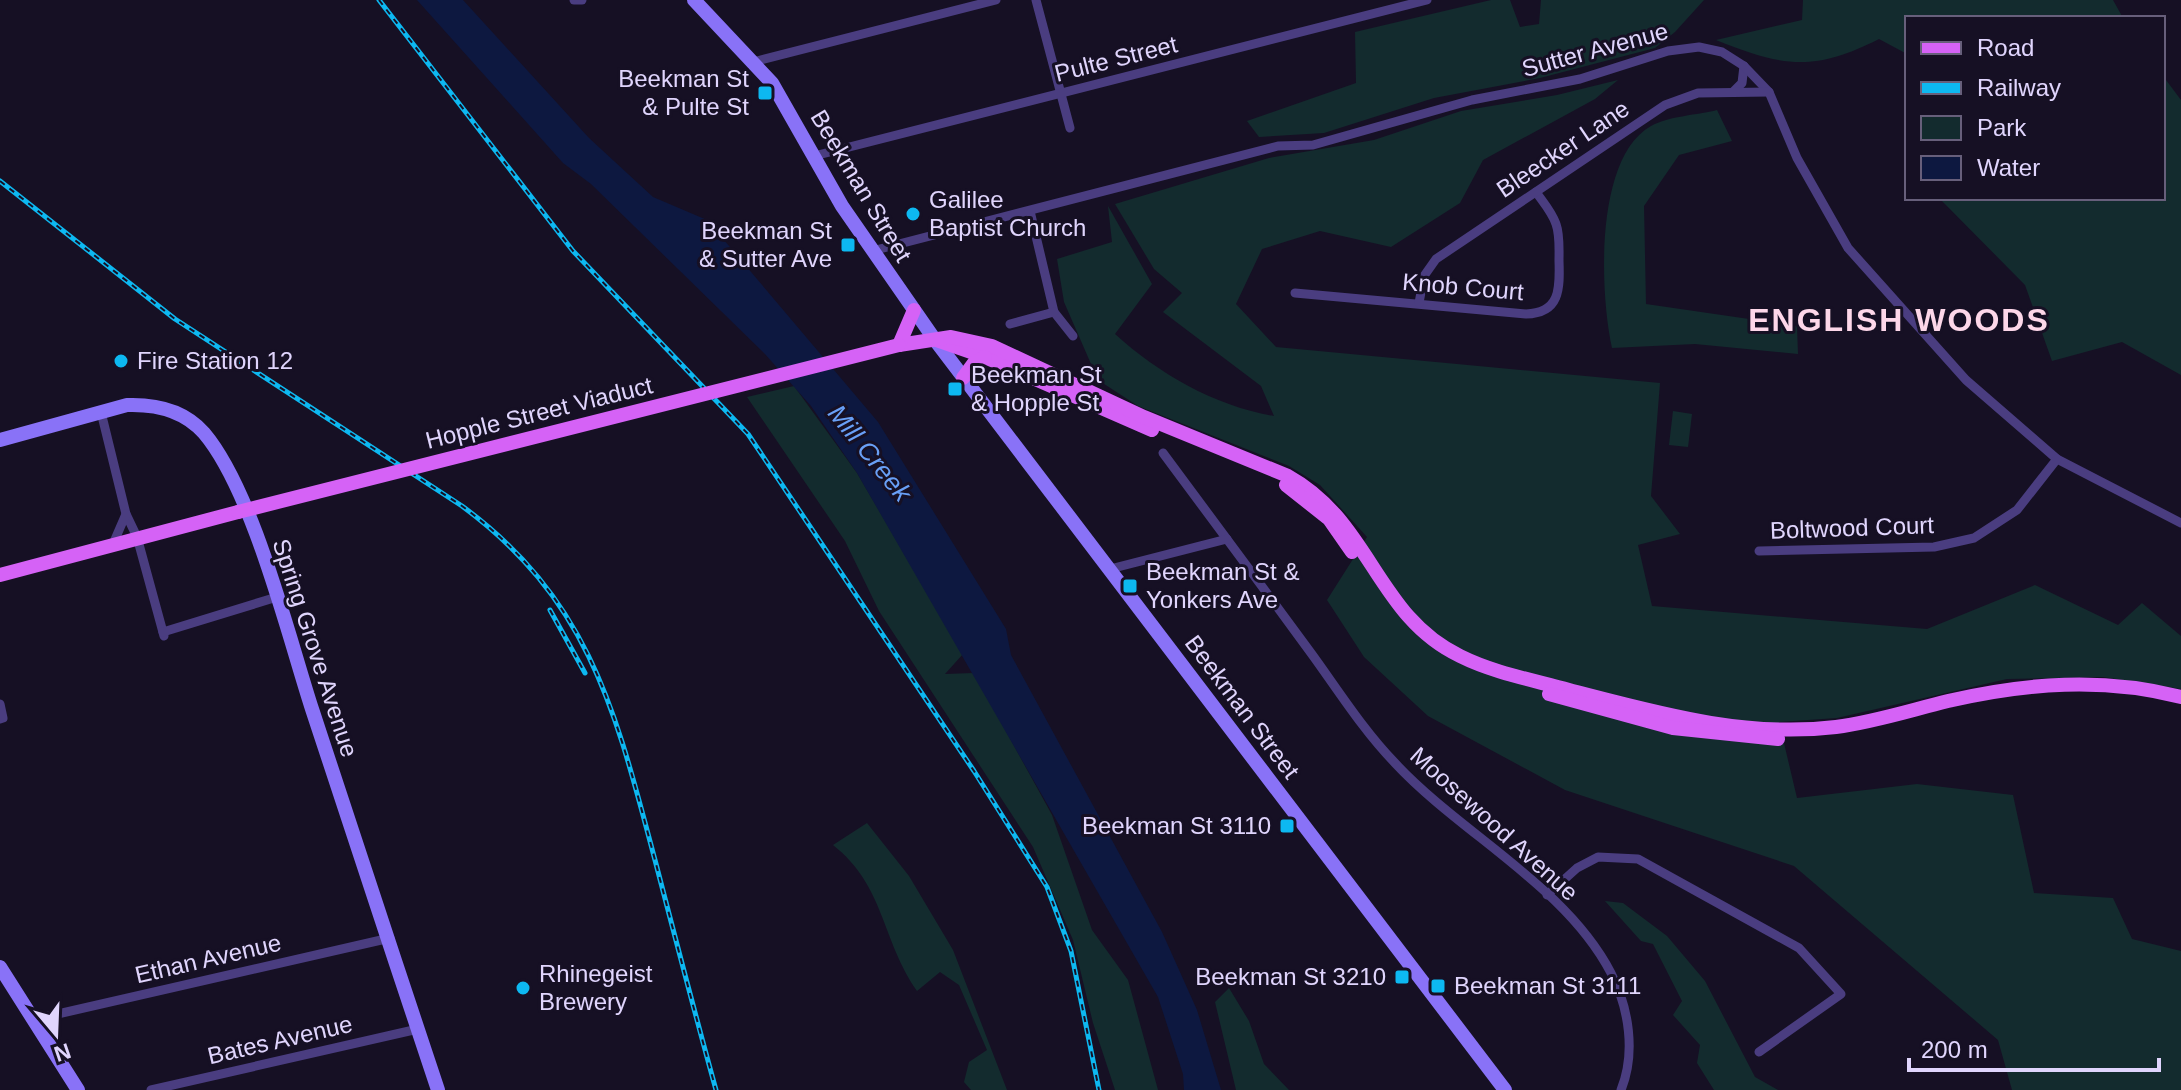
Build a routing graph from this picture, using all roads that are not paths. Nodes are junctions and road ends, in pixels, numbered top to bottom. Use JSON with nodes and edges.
{"nodes":[{"id":1,"x":574,"y":0,"type":"edge"},
{"id":2,"x":582,"y":0,"type":"edge"},
{"id":3,"x":694,"y":0,"type":"edge"},
{"id":4,"x":996,"y":0,"type":"edge"},
{"id":5,"x":1036,"y":0,"type":"edge"},
{"id":6,"x":1427,"y":0,"type":"edge"},
{"id":7,"x":753,"y":62,"type":"junction"},
{"id":8,"x":1744,"y":66,"type":"junction"},
{"id":9,"x":1733,"y":92,"type":"junction"},
{"id":10,"x":1769,"y":92,"type":"junction"},
{"id":11,"x":1060,"y":94,"type":"junction"},
{"id":12,"x":1070,"y":128,"type":"dead end"},
{"id":13,"x":814,"y":156,"type":"junction"},
{"id":14,"x":1536,"y":192,"type":"junction"},
{"id":15,"x":1030,"y":211,"type":"junction"},
{"id":16,"x":872,"y":251,"type":"junction"},
{"id":17,"x":1295,"y":293,"type":"dead end"},
{"id":18,"x":1419,"y":303,"type":"junction"},
{"id":19,"x":914,"y":310,"type":"junction"},
{"id":20,"x":1054,"y":312,"type":"junction"},
{"id":21,"x":1010,"y":324,"type":"dead end"},
{"id":22,"x":1073,"y":336,"type":"dead end"},
{"id":23,"x":935,"y":340,"type":"junction"},
{"id":24,"x":904,"y":342,"type":"junction"},
{"id":25,"x":985,"y":357,"type":"junction"},
{"id":26,"x":963,"y":378,"type":"junction"},
{"id":27,"x":101,"y":412,"type":"junction"},
{"id":28,"x":0,"y":440,"type":"edge"},
{"id":29,"x":1163,"y":453,"type":"dead end"},
{"id":30,"x":2057,"y":459,"type":"junction"},
{"id":31,"x":126,"y":514,"type":"junction"},
{"id":32,"x":2181,"y":523,"type":"edge"},
{"id":33,"x":137,"y":537,"type":"junction"},
{"id":34,"x":1227,"y":539,"type":"junction"},
{"id":35,"x":113,"y":544,"type":"junction"},
{"id":36,"x":1759,"y":551,"type":"dead end"},
{"id":37,"x":1110,"y":569,"type":"junction"},
{"id":38,"x":0,"y":575,"type":"edge"},
{"id":39,"x":277,"y":597,"type":"junction"},
{"id":40,"x":2181,"y":697,"type":"edge"},
{"id":41,"x":0,"y":704,"type":"edge"},
{"id":42,"x":2181,"y":707,"type":"edge"},
{"id":43,"x":2,"y":718,"type":"edge"},
{"id":44,"x":1547,"y":895,"type":"junction"},
{"id":45,"x":390,"y":938,"type":"junction"},
{"id":46,"x":0,"y":967,"type":"edge"},
{"id":47,"x":36,"y":1019,"type":"junction"},
{"id":48,"x":418,"y":1029,"type":"junction"},
{"id":49,"x":1759,"y":1052,"type":"dead end"},
{"id":50,"x":78,"y":1090,"type":"edge"},
{"id":51,"x":151,"y":1090,"type":"edge"},
{"id":52,"x":438,"y":1090,"type":"edge"},
{"id":53,"x":1505,"y":1090,"type":"edge"},
{"id":54,"x":1621,"y":1090,"type":"edge"}],
"edges":[{"from":1,"to":2,"type":"street"},
{"from":3,"to":7,"type":"main road","name":"Beekman Street"},
{"from":4,"to":7,"type":"street"},
{"from":5,"to":11,"type":"street"},
{"from":6,"to":11,"type":"street","name":"Pulte Street"},
{"from":7,"to":13,"type":"main road","name":"Beekman Street"},
{"from":8,"to":9,"type":"street"},
{"from":8,"to":10,"type":"street","name":"Sutter Avenue"},
{"from":8,"to":15,"type":"street","name":"Sutter Avenue"},
{"from":9,"to":10,"type":"street","name":"Bleecker Lane"},
{"from":9,"to":14,"type":"street","name":"Bleecker Lane"},
{"from":10,"to":30,"type":"street","name":"Sutter Avenue"},
{"from":11,"to":12,"type":"street"},
{"from":11,"to":13,"type":"street","name":"Pulte Street"},
{"from":13,"to":16,"type":"main road","name":"Beekman Street"},
{"from":14,"to":18,"type":"street","name":"Bleecker Lane"},
{"from":14,"to":18,"type":"street","name":"Knob Court"},
{"from":15,"to":16,"type":"street","name":"Sutter Avenue"},
{"from":15,"to":20,"type":"street"},
{"from":16,"to":19,"type":"main road","name":"Beekman Street"},
{"from":17,"to":18,"type":"street","name":"Knob Court"},
{"from":19,"to":23,"type":"main road","name":"Beekman Street"},
{"from":19,"to":24,"type":"main road"},
{"from":20,"to":21,"type":"street"},
{"from":20,"to":22,"type":"street"},
{"from":23,"to":24,"type":"main road","name":"Hopple Street Viaduct"},
{"from":23,"to":25,"type":"main road"},
{"from":23,"to":26,"type":"main road","name":"Beekman Street"},
{"from":23,"to":40,"type":"main road","name":"Hopple Street Viaduct"},
{"from":24,"to":33,"type":"main road","name":"Hopple Street Viaduct","bridge":true},
{"from":25,"to":26,"type":"main road"},
{"from":25,"to":42,"type":"main road"},
{"from":26,"to":37,"type":"main road","name":"Beekman Street"},
{"from":27,"to":28,"type":"main road","name":"Spring Grove Avenue"},
{"from":27,"to":31,"type":"street"},
{"from":27,"to":39,"type":"main road","name":"Spring Grove Avenue"},
{"from":29,"to":34,"type":"street","name":"Moosewood Avenue"},
{"from":30,"to":32,"type":"street","name":"Sutter Avenue"},
{"from":30,"to":36,"type":"street","name":"Boltwood Court"},
{"from":31,"to":33,"type":"street"},
{"from":31,"to":35,"type":"street"},
{"from":33,"to":35,"type":"main road","name":"Hopple Street Viaduct"},
{"from":33,"to":39,"type":"street"},
{"from":34,"to":37,"type":"street"},
{"from":34,"to":44,"type":"street","name":"Moosewood Avenue"},
{"from":35,"to":38,"type":"main road","name":"Hopple Street Viaduct"},
{"from":37,"to":53,"type":"main road","name":"Beekman Street"},
{"from":39,"to":45,"type":"main road","name":"Spring Grove Avenue"},
{"from":41,"to":43,"type":"street"},
{"from":44,"to":49,"type":"street"},
{"from":44,"to":54,"type":"street","name":"Moosewood Avenue"},
{"from":45,"to":47,"type":"street","name":"Ethan Avenue"},
{"from":45,"to":48,"type":"main road","name":"Spring Grove Avenue"},
{"from":46,"to":47,"type":"main road"},
{"from":47,"to":50,"type":"main road"},
{"from":48,"to":51,"type":"street","name":"Bates Avenue"},
{"from":48,"to":52,"type":"main road","name":"Spring Grove Avenue"}]}
